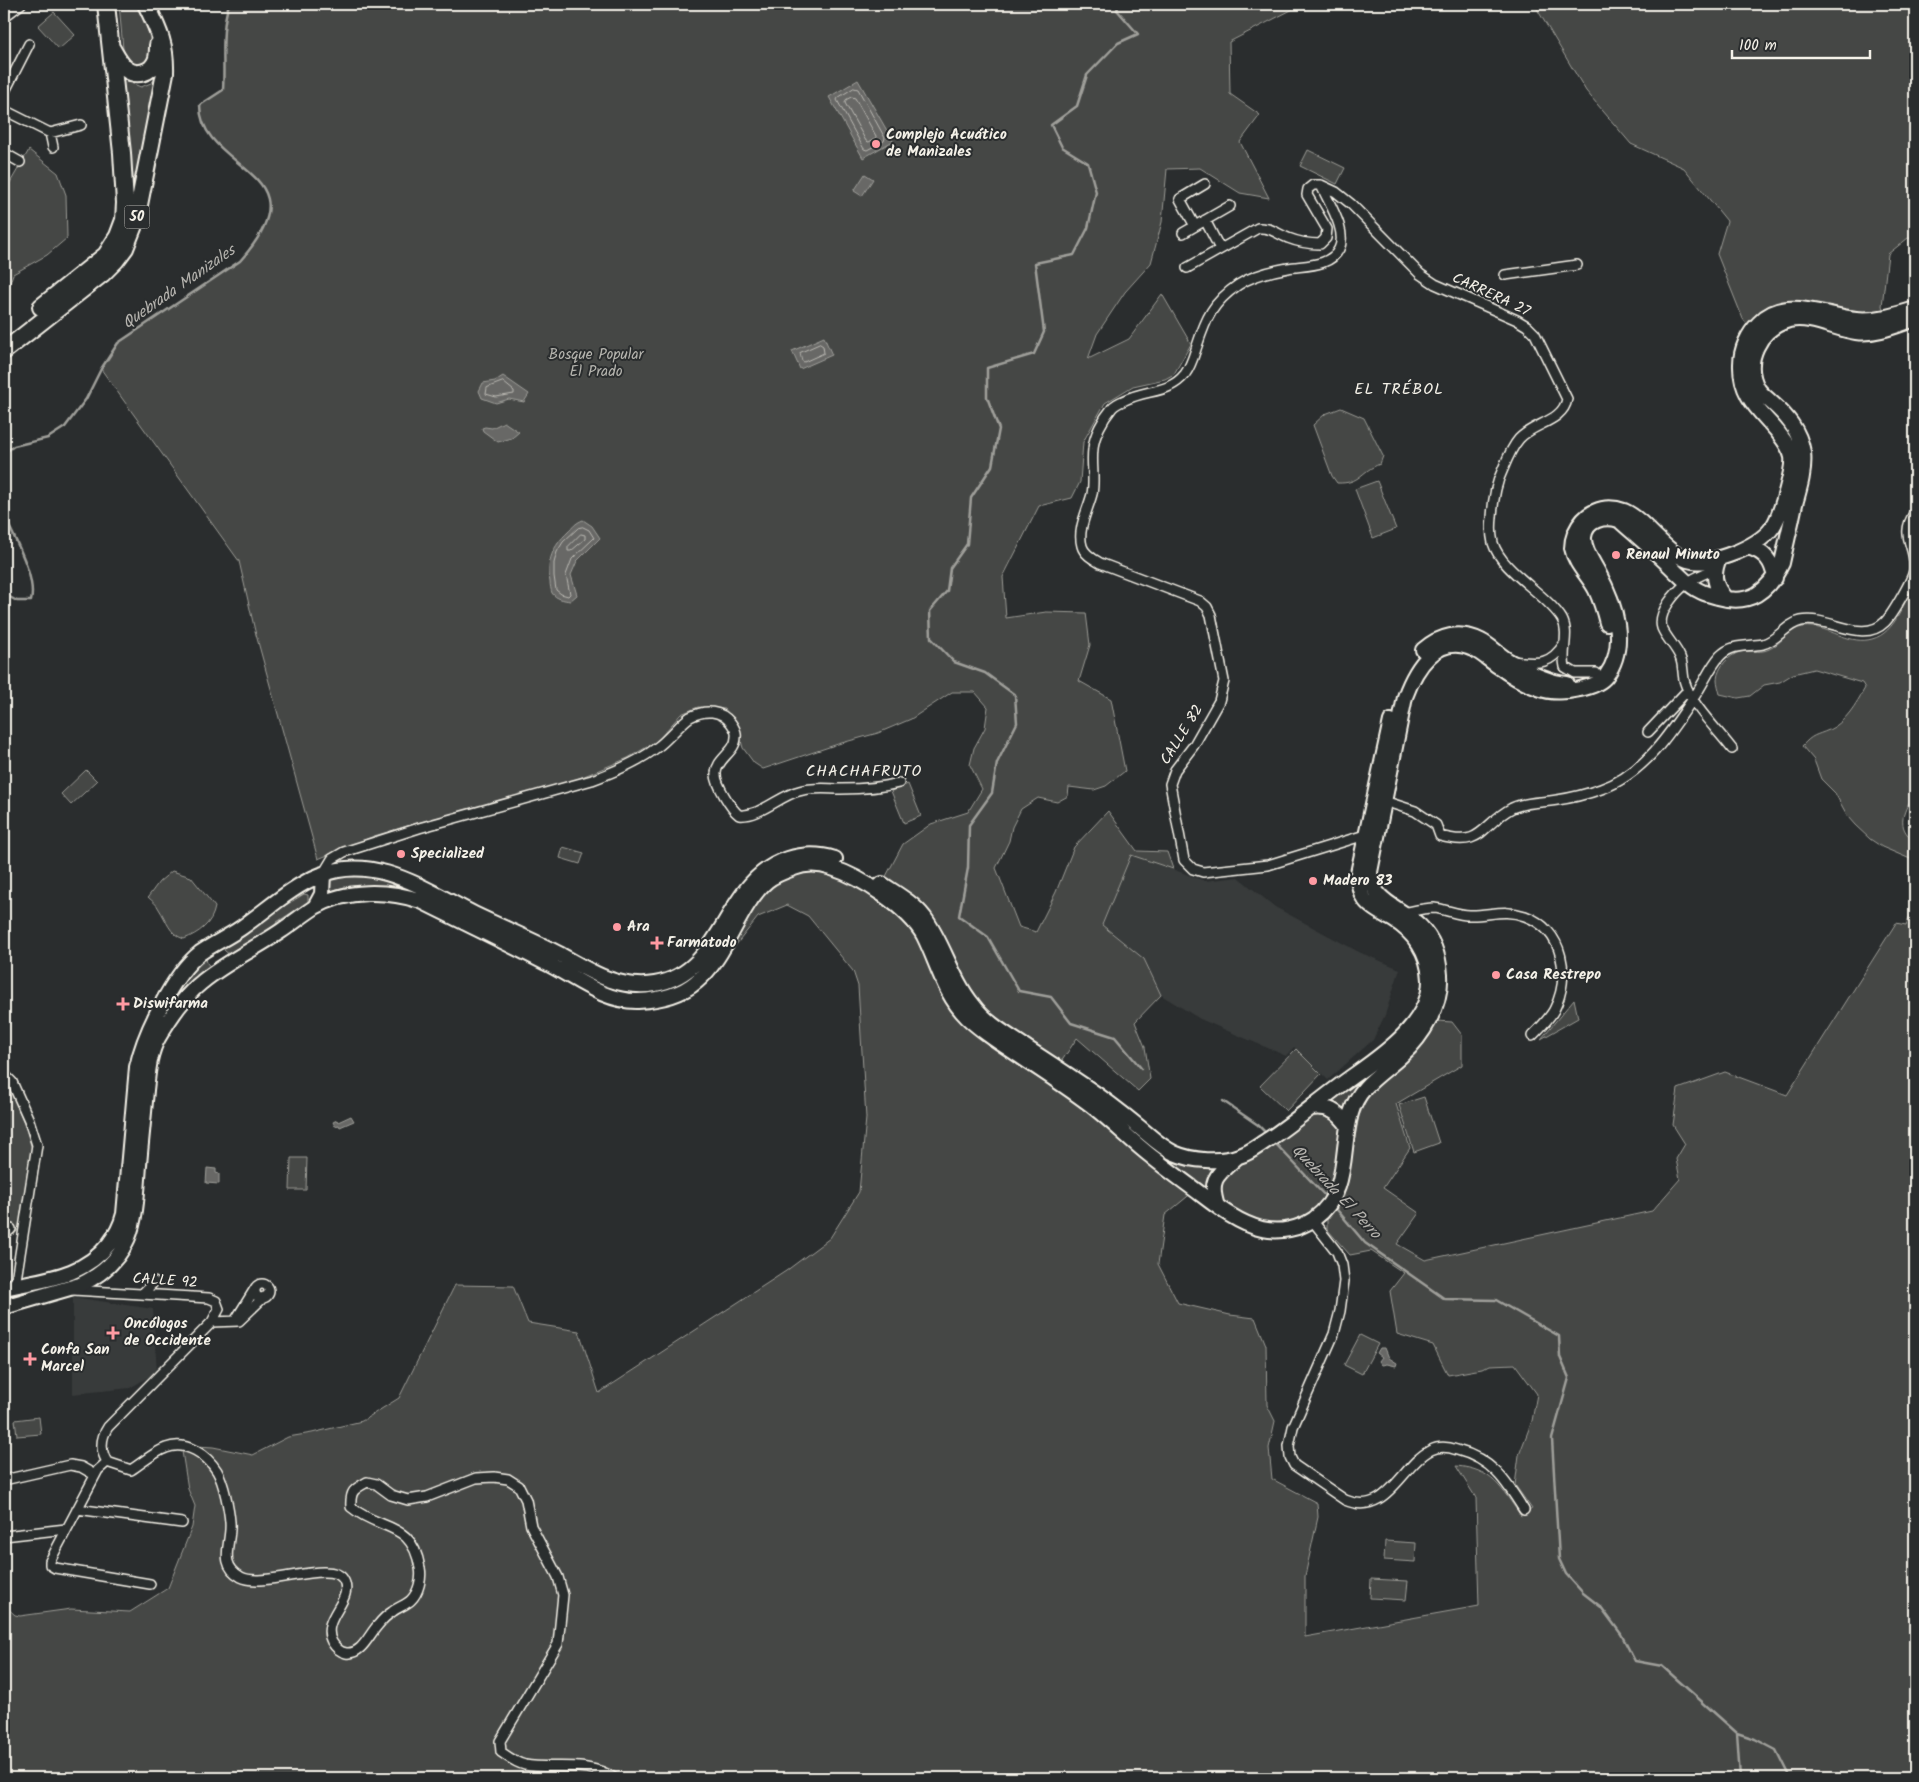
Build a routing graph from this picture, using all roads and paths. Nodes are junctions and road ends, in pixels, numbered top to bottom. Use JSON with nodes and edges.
{"nodes":[{"id":1,"x":21,"y":4,"type":"edge"},
{"id":2,"x":106,"y":4,"type":"edge"},
{"id":3,"x":146,"y":4,"type":"edge"},
{"id":4,"x":4,"y":17,"type":"edge"},
{"id":5,"x":158,"y":28,"type":"junction"},
{"id":6,"x":29,"y":44,"type":"dead end"},
{"id":7,"x":110,"y":47,"type":"junction"},
{"id":8,"x":4,"y":93,"type":"edge"},
{"id":9,"x":4,"y":110,"type":"edge"},
{"id":10,"x":81,"y":124,"type":"dead end"},
{"id":11,"x":50,"y":133,"type":"junction"},
{"id":12,"x":53,"y":147,"type":"dead end"},
{"id":13,"x":4,"y":153,"type":"edge"},
{"id":14,"x":20,"y":162,"type":"dead end"},
{"id":15,"x":1205,"y":184,"type":"dead end"},
{"id":16,"x":1320,"y":186,"type":"junction"},
{"id":17,"x":1230,"y":206,"type":"dead end"},
{"id":18,"x":1205,"y":220,"type":"junction"},
{"id":19,"x":1195,"y":226,"type":"junction"},
{"id":20,"x":1183,"y":233,"type":"dead end"},
{"id":21,"x":1220,"y":249,"type":"junction"},
{"id":22,"x":1577,"y":265,"type":"dead end"},
{"id":23,"x":1187,"y":268,"type":"dead end"},
{"id":24,"x":1505,"y":274,"type":"dead end"},
{"id":25,"x":1449,"y":281,"type":"dead end"},
{"id":26,"x":1457,"y":294,"type":"junction"},
{"id":27,"x":1915,"y":309,"type":"edge"},
{"id":28,"x":1915,"y":319,"type":"edge"},
{"id":29,"x":4,"y":336,"type":"edge"},
{"id":30,"x":4,"y":350,"type":"edge"},
{"id":31,"x":1915,"y":512,"type":"edge"},
{"id":32,"x":1748,"y":547,"type":"junction"},
{"id":33,"x":1717,"y":564,"type":"junction"},
{"id":34,"x":1775,"y":578,"type":"junction"},
{"id":35,"x":1687,"y":583,"type":"junction"},
{"id":36,"x":1700,"y":592,"type":"junction"},
{"id":37,"x":1674,"y":596,"type":"junction"},
{"id":38,"x":1726,"y":599,"type":"junction"},
{"id":39,"x":1565,"y":642,"type":"junction"},
{"id":40,"x":1507,"y":660,"type":"junction"},
{"id":41,"x":1596,"y":674,"type":"junction"},
{"id":42,"x":1688,"y":690,"type":"junction"},
{"id":43,"x":1692,"y":699,"type":"junction"},
{"id":44,"x":1648,"y":732,"type":"dead end"},
{"id":45,"x":1732,"y":749,"type":"dead end"},
{"id":46,"x":899,"y":783,"type":"dead end"},
{"id":47,"x":1384,"y":801,"type":"junction"},
{"id":48,"x":1365,"y":835,"type":"junction"},
{"id":49,"x":323,"y":874,"type":"junction"},
{"id":50,"x":315,"y":907,"type":"junction"},
{"id":51,"x":1404,"y":913,"type":"junction"},
{"id":52,"x":222,"y":941,"type":"junction"},
{"id":53,"x":231,"y":963,"type":"junction"},
{"id":54,"x":1532,"y":1036,"type":"dead end"},
{"id":55,"x":4,"y":1074,"type":"edge"},
{"id":56,"x":1311,"y":1108,"type":"junction"},
{"id":57,"x":1348,"y":1126,"type":"junction"},
{"id":58,"x":1238,"y":1157,"type":"junction"},
{"id":59,"x":1217,"y":1206,"type":"junction"},
{"id":60,"x":1312,"y":1220,"type":"junction"},
{"id":61,"x":154,"y":1282,"type":"dead end"},
{"id":62,"x":93,"y":1285,"type":"junction"},
{"id":63,"x":9,"y":1287,"type":"edge"},
{"id":64,"x":143,"y":1293,"type":"junction"},
{"id":65,"x":4,"y":1306,"type":"edge"},
{"id":66,"x":214,"y":1319,"type":"junction"},
{"id":67,"x":235,"y":1322,"type":"junction"},
{"id":68,"x":107,"y":1462,"type":"junction"},
{"id":69,"x":95,"y":1475,"type":"junction"},
{"id":70,"x":4,"y":1480,"type":"edge"},
{"id":71,"x":77,"y":1509,"type":"junction"},
{"id":72,"x":1524,"y":1510,"type":"dead end"},
{"id":73,"x":182,"y":1524,"type":"dead end"},
{"id":74,"x":66,"y":1529,"type":"junction"},
{"id":75,"x":4,"y":1536,"type":"edge"},
{"id":76,"x":150,"y":1584,"type":"dead end"},
{"id":77,"x":614,"y":1778,"type":"edge"}],
"edges":[{"from":1,"to":4,"type":"street"},
{"from":2,"to":7,"type":"highway","number":"50"},
{"from":3,"to":5,"type":"highway","number":"50"},
{"from":5,"to":7,"type":"highway"},
{"from":5,"to":30,"type":"highway","number":"50"},
{"from":6,"to":8,"type":"street"},
{"from":7,"to":29,"type":"highway","number":"50"},
{"from":9,"to":11,"type":"street"},
{"from":10,"to":11,"type":"street"},
{"from":11,"to":12,"type":"street"},
{"from":13,"to":14,"type":"street"},
{"from":15,"to":19,"type":"street"},
{"from":16,"to":21,"type":"street"},
{"from":16,"to":26,"type":"street","name":"CARRERA 27"},
{"from":16,"to":48,"type":"street","name":"CALLE 82"},
{"from":17,"to":18,"type":"street"},
{"from":18,"to":19,"type":"street"},
{"from":18,"to":21,"type":"street"},
{"from":19,"to":20,"type":"street"},
{"from":21,"to":23,"type":"street"},
{"from":22,"to":24,"type":"street"},
{"from":25,"to":26,"type":"street"},
{"from":26,"to":39,"type":"street","name":"CARRERA 27"},
{"from":27,"to":32,"type":"main road"},
{"from":28,"to":34,"type":"main road"},
{"from":31,"to":43,"type":"street"},
{"from":32,"to":33,"type":"main road"},
{"from":32,"to":34,"type":"main road"},
{"from":33,"to":35,"type":"street"},
{"from":33,"to":38,"type":"main road"},
{"from":33,"to":41,"type":"main road"},
{"from":34,"to":38,"type":"main road"},
{"from":35,"to":36,"type":"main road"},
{"from":35,"to":37,"type":"street"},
{"from":35,"to":47,"type":"main road"},
{"from":36,"to":37,"type":"street"},
{"from":36,"to":38,"type":"main road"},
{"from":37,"to":42,"type":"street"},
{"from":39,"to":40,"type":"street"},
{"from":39,"to":41,"type":"street","name":"CARRERA 27"},
{"from":40,"to":41,"type":"main road"},
{"from":40,"to":48,"type":"main road"},
{"from":42,"to":43,"type":"street"},
{"from":42,"to":44,"type":"street"},
{"from":43,"to":45,"type":"street"},
{"from":43,"to":47,"type":"street"},
{"from":46,"to":49,"type":"street"},
{"from":47,"to":51,"type":"main road"},
{"from":48,"to":56,"type":"main road"},
{"from":49,"to":50,"type":"main road"},
{"from":49,"to":52,"type":"main road"},
{"from":49,"to":58,"type":"main road"},
{"from":50,"to":53,"type":"main road"},
{"from":50,"to":59,"type":"main road"},
{"from":51,"to":54,"type":"street"},
{"from":51,"to":57,"type":"main road"},
{"from":52,"to":53,"type":"main road"},
{"from":52,"to":63,"type":"main road"},
{"from":53,"to":62,"type":"main road"},
{"from":55,"to":63,"type":"street"},
{"from":56,"to":57,"type":"main road"},
{"from":56,"to":58,"type":"main road"},
{"from":57,"to":60,"type":"main road"},
{"from":58,"to":59,"type":"main road"},
{"from":59,"to":60,"type":"main road"},
{"from":60,"to":72,"type":"street"},
{"from":61,"to":64,"type":"street"},
{"from":62,"to":64,"type":"street","name":"CALLE 92"},
{"from":62,"to":65,"type":"main road"},
{"from":64,"to":66,"type":"street","name":"CALLE 92"},
{"from":66,"to":67,"type":"street"},
{"from":66,"to":68,"type":"street"},
{"from":67,"to":67,"type":"street"},
{"from":68,"to":69,"type":"street"},
{"from":68,"to":77,"type":"street"},
{"from":69,"to":70,"type":"street"},
{"from":69,"to":71,"type":"street"},
{"from":71,"to":73,"type":"street"},
{"from":71,"to":74,"type":"street"},
{"from":74,"to":75,"type":"street"},
{"from":74,"to":76,"type":"street"}]}
